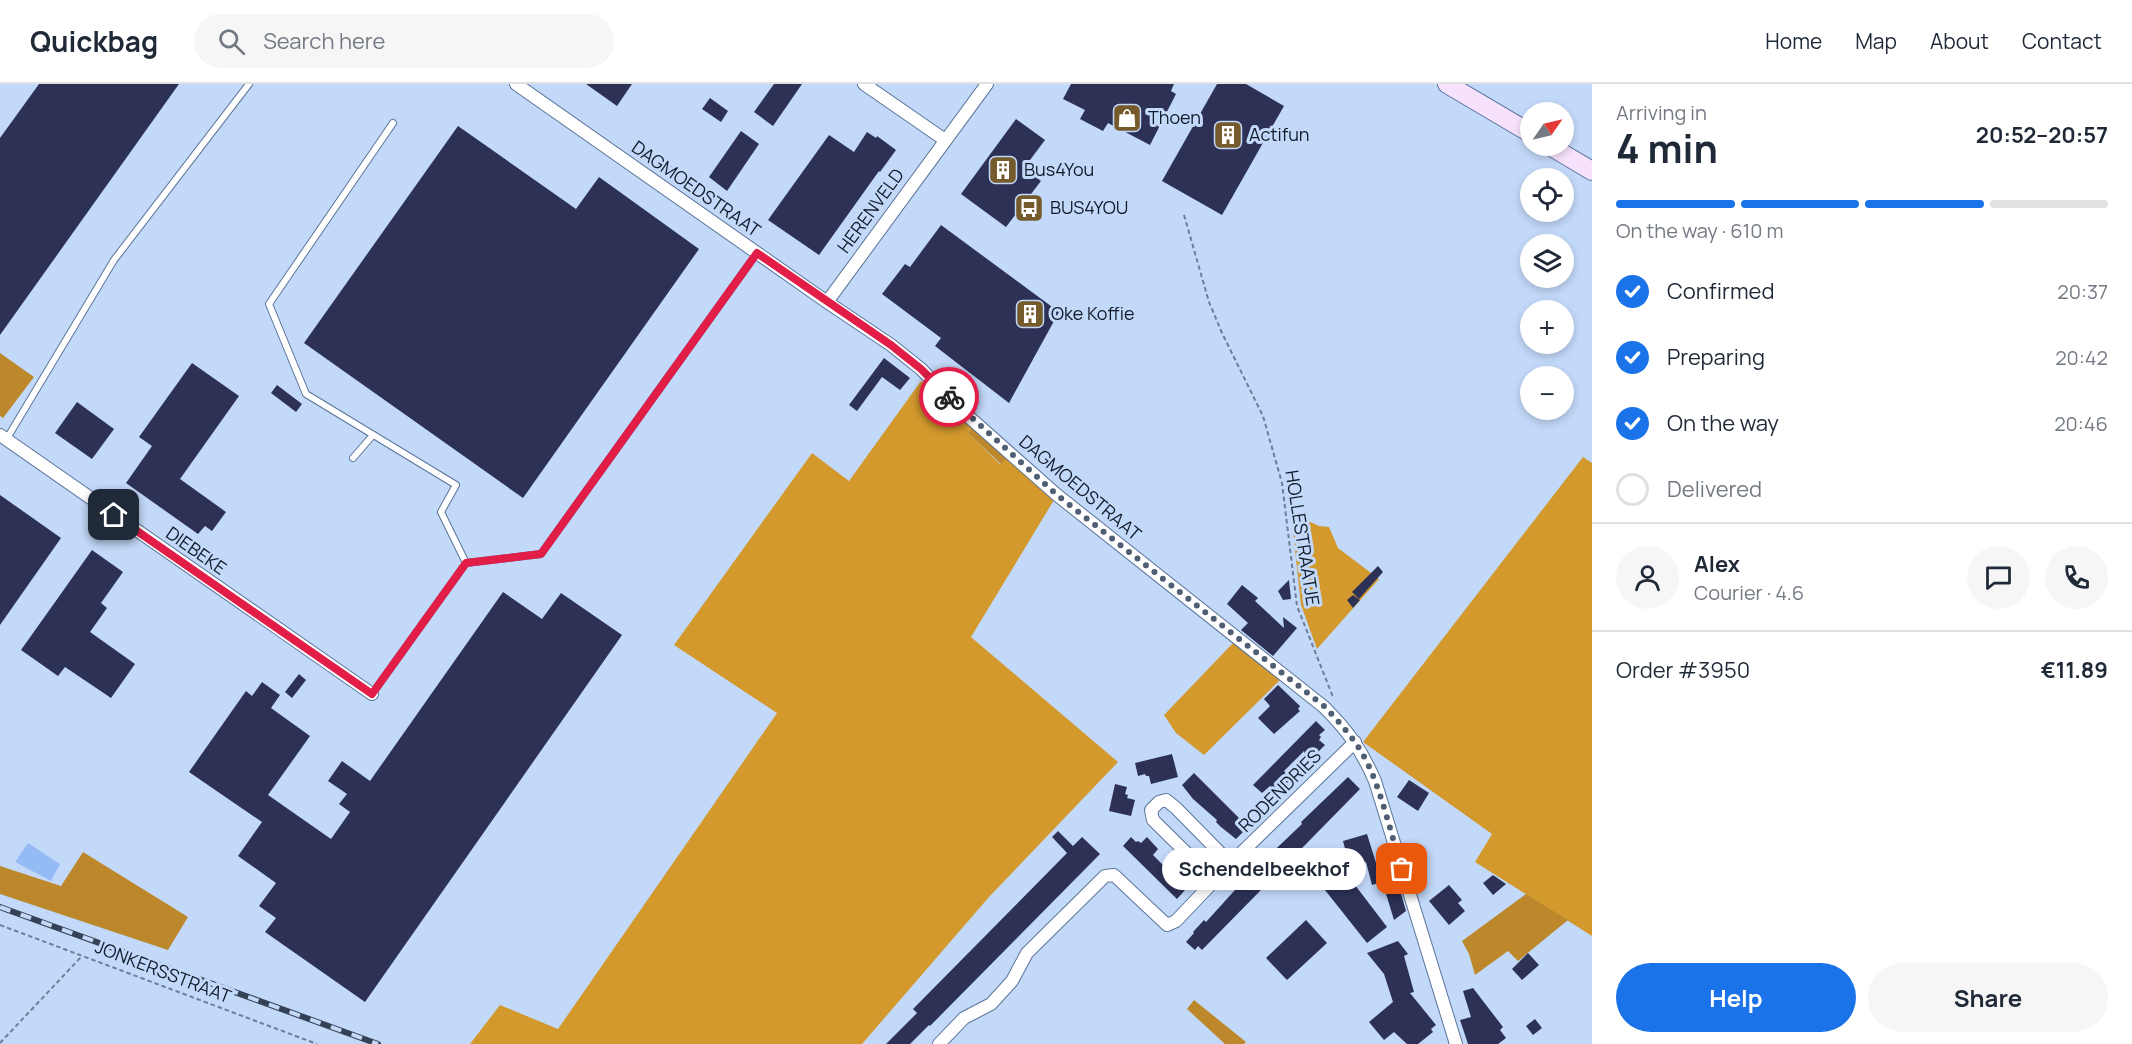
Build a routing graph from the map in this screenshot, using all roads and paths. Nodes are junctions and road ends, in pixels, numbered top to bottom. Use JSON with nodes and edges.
{"nodes":[{"id":1,"x":249,"y":84,"type":"edge"},
{"id":2,"x":516,"y":84,"type":"edge"},
{"id":3,"x":864,"y":84,"type":"edge"},
{"id":4,"x":987,"y":84,"type":"edge"},
{"id":5,"x":1447,"y":84,"type":"edge"},
{"id":6,"x":393,"y":123,"type":"dead end"},
{"id":7,"x":1520,"y":127,"type":"edge"},
{"id":8,"x":945,"y":140,"type":"junction"},
{"id":9,"x":1567,"y":156,"type":"edge"},
{"id":10,"x":1592,"y":171,"type":"edge"},
{"id":11,"x":1184,"y":215,"type":"dead end"},
{"id":12,"x":757,"y":253,"type":"junction"},
{"id":13,"x":827,"y":302,"type":"junction"},
{"id":14,"x":374,"y":435,"type":"junction"},
{"id":15,"x":3,"y":437,"type":"edge"},
{"id":16,"x":353,"y":458,"type":"dead end"},
{"id":17,"x":466,"y":563,"type":"junction"},
{"id":18,"x":372,"y":694,"type":"joint"},
{"id":19,"x":1335,"y":701,"type":"dead end"},
{"id":20,"x":1354,"y":742,"type":"junction"},
{"id":21,"x":1231,"y":864,"type":"junction"},
{"id":22,"x":1215,"y":881,"type":"junction"},
{"id":23,"x":0,"y":925,"type":"edge"},
{"id":24,"x":81,"y":956,"type":"junction"},
{"id":25,"x":0,"y":1043,"type":"edge"},
{"id":26,"x":317,"y":1044,"type":"edge"},
{"id":27,"x":939,"y":1044,"type":"edge"},
{"id":28,"x":1456,"y":1044,"type":"edge"}],
"edges":[{"from":1,"to":15,"type":"lane"},
{"from":2,"to":12,"type":"street","name":"DAGMOEDSTRAAT"},
{"from":3,"to":8,"type":"street"},
{"from":4,"to":8,"type":"street","name":"HERENVELD"},
{"from":5,"to":7,"type":"main road"},
{"from":6,"to":14,"type":"lane"},
{"from":8,"to":13,"type":"street","name":"HERENVELD"},
{"from":9,"to":10,"type":"main road"},
{"from":11,"to":19,"type":"path","name":"HOLLESTRAATJE"},
{"from":12,"to":13,"type":"street","name":"DAGMOEDSTRAAT"},
{"from":12,"to":17,"type":"lane"},
{"from":13,"to":20,"type":"street","name":"DAGMOEDSTRAAT"},
{"from":14,"to":16,"type":"lane"},
{"from":14,"to":17,"type":"lane"},
{"from":15,"to":18,"type":"street","name":"DIEBEKE"},
{"from":17,"to":18,"type":"lane"},
{"from":20,"to":21,"type":"street","name":"RODENDRIES"},
{"from":20,"to":28,"type":"street","name":"DAGMOEDSTRAAT"},
{"from":21,"to":22,"type":"street","name":"RODENDRIES"},
{"from":21,"to":22,"type":"street"},
{"from":22,"to":27,"type":"street","name":"RODENDRIES"},
{"from":23,"to":24,"type":"path","name":"JONKERSSTRAAT"},
{"from":24,"to":25,"type":"path"},
{"from":24,"to":26,"type":"path","name":"JONKERSSTRAAT"}]}
